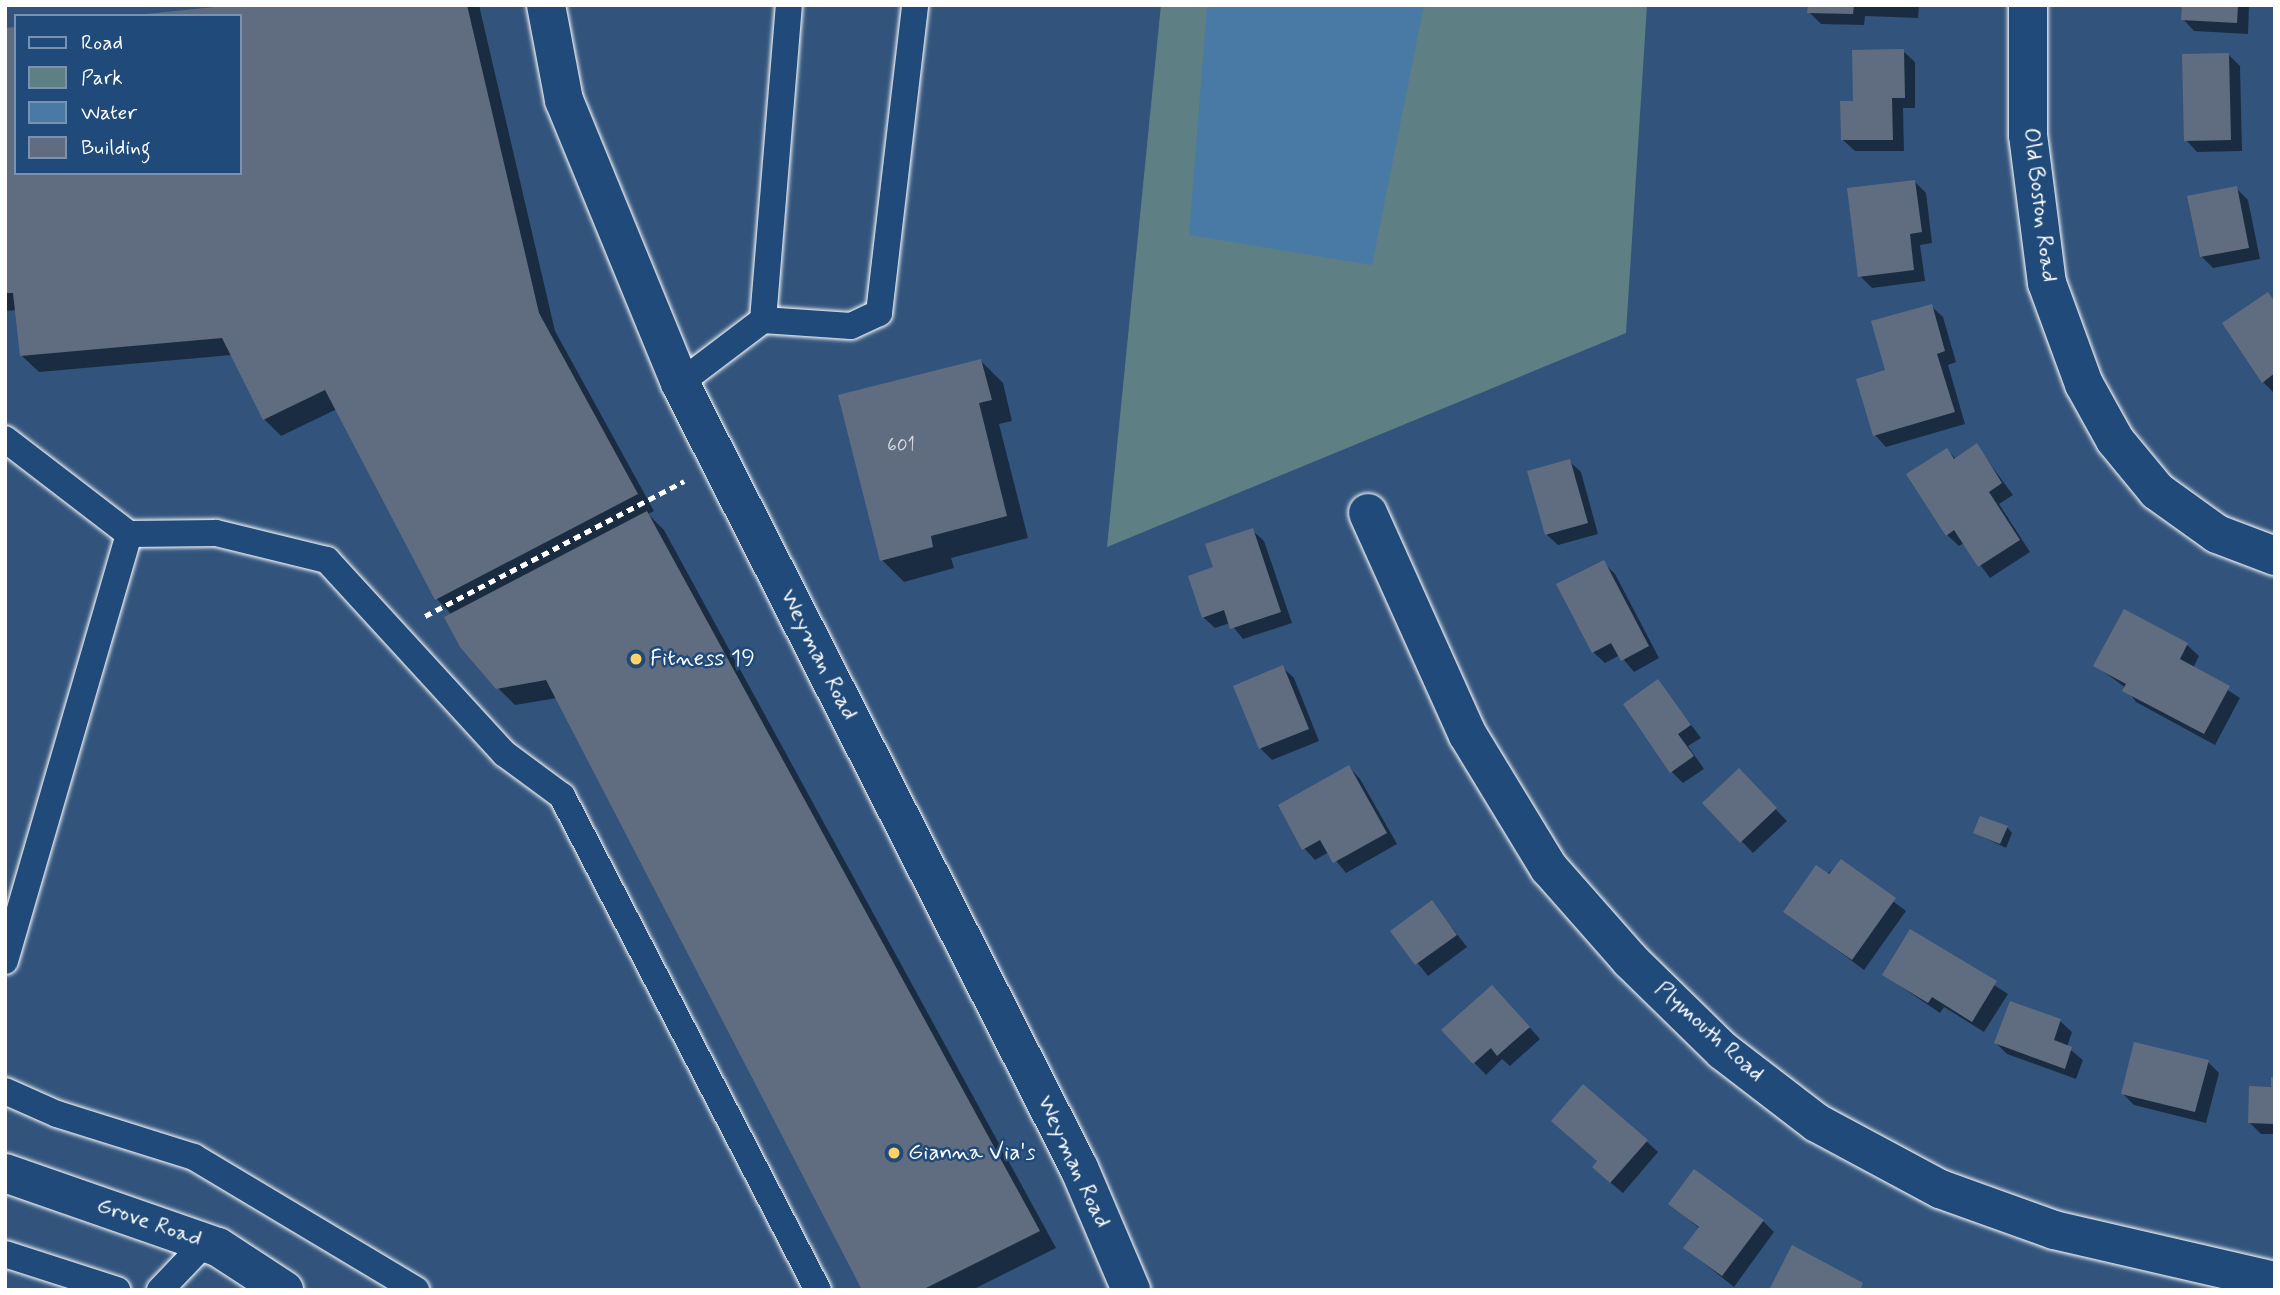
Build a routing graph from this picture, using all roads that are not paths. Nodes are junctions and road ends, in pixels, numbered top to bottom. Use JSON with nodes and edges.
{"nodes":[{"id":1,"x":545,"y":5,"type":"edge"},
{"id":2,"x":789,"y":5,"type":"edge"},
{"id":3,"x":915,"y":5,"type":"edge"},
{"id":4,"x":2028,"y":5,"type":"edge"},
{"id":5,"x":763,"y":320,"type":"junction"},
{"id":6,"x":680,"y":383,"type":"junction"},
{"id":7,"x":5,"y":439,"type":"edge"},
{"id":8,"x":1368,"y":513,"type":"dead end"},
{"id":9,"x":129,"y":534,"type":"junction"},
{"id":10,"x":2275,"y":556,"type":"edge"},
{"id":11,"x":5,"y":961,"type":"edge"},
{"id":12,"x":5,"y":1091,"type":"edge"},
{"id":13,"x":5,"y":1173,"type":"edge"},
{"id":14,"x":206,"y":1242,"type":"junction"},
{"id":15,"x":5,"y":1254,"type":"edge"},
{"id":16,"x":2275,"y":1282,"type":"edge"},
{"id":17,"x":117,"y":1290,"type":"edge"},
{"id":18,"x":160,"y":1290,"type":"edge"},
{"id":19,"x":284,"y":1290,"type":"edge"},
{"id":20,"x":416,"y":1290,"type":"edge"},
{"id":21,"x":818,"y":1290,"type":"edge"},
{"id":22,"x":1131,"y":1290,"type":"edge"}],
"edges":[{"from":1,"to":6,"type":"street","name":"Weyman Road"},
{"from":2,"to":5,"type":"lane"},
{"from":3,"to":5,"type":"lane"},
{"from":4,"to":10,"type":"street","name":"Old Boston Road"},
{"from":5,"to":6,"type":"lane"},
{"from":6,"to":22,"type":"street","name":"Weyman Road"},
{"from":7,"to":9,"type":"lane"},
{"from":8,"to":16,"type":"street","name":"Plymouth Road"},
{"from":9,"to":11,"type":"lane"},
{"from":9,"to":21,"type":"lane"},
{"from":12,"to":20,"type":"lane"},
{"from":13,"to":14,"type":"street","name":"Grove Road"},
{"from":14,"to":18,"type":"lane"},
{"from":14,"to":19,"type":"street","name":"Grove Road"},
{"from":15,"to":17,"type":"lane"}]}
